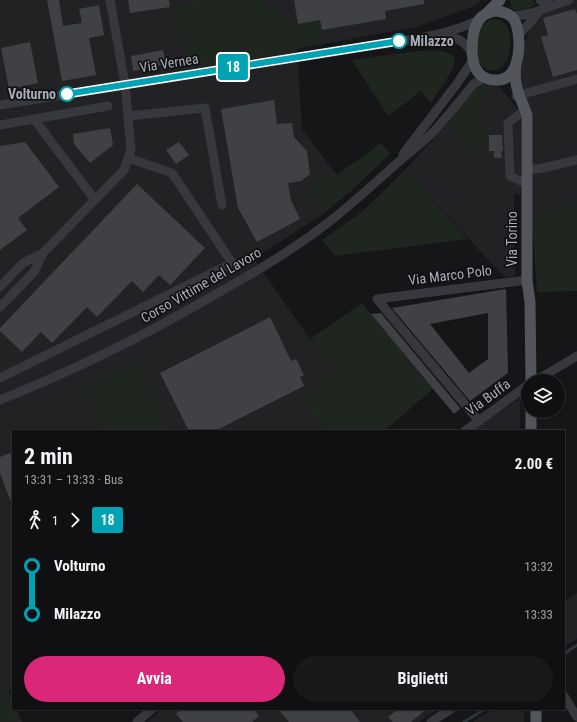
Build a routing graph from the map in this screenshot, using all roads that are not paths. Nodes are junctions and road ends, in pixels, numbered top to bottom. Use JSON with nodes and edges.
{"nodes":[{"id":1,"x":110,"y":0,"type":"edge"},
{"id":2,"x":500,"y":0,"type":"edge"},
{"id":3,"x":507,"y":0,"type":"edge"},
{"id":4,"x":540,"y":0,"type":"edge"},
{"id":5,"x":569,"y":0,"type":"edge"},
{"id":6,"x":552,"y":5,"type":"junction"},
{"id":7,"x":539,"y":12,"type":"junction"},
{"id":8,"x":509,"y":15,"type":"junction"},
{"id":9,"x":483,"y":16,"type":"junction"},
{"id":10,"x":437,"y":35,"type":"junction"},
{"id":11,"x":519,"y":35,"type":"junction"},
{"id":12,"x":472,"y":56,"type":"junction"},
{"id":13,"x":516,"y":63,"type":"junction"},
{"id":14,"x":491,"y":79,"type":"junction"},
{"id":15,"x":577,"y":79,"type":"edge"},
{"id":16,"x":124,"y":84,"type":"junction"},
{"id":17,"x":518,"y":96,"type":"junction"},
{"id":18,"x":0,"y":105,"type":"edge"},
{"id":19,"x":108,"y":106,"type":"dead end"},
{"id":20,"x":525,"y":110,"type":"junction"},
{"id":21,"x":128,"y":116,"type":"junction"},
{"id":22,"x":34,"y":119,"type":"junction"},
{"id":23,"x":0,"y":125,"type":"edge"},
{"id":24,"x":128,"y":158,"type":"junction"},
{"id":25,"x":577,"y":160,"type":"edge"},
{"id":26,"x":396,"y":164,"type":"junction"},
{"id":27,"x":527,"y":170,"type":"junction"},
{"id":28,"x":527,"y":184,"type":"junction"},
{"id":29,"x":95,"y":200,"type":"junction"},
{"id":30,"x":222,"y":205,"type":"dead end"},
{"id":31,"x":43,"y":253,"type":"junction"},
{"id":32,"x":527,"y":280,"type":"junction"},
{"id":33,"x":0,"y":287,"type":"edge"},
{"id":34,"x":0,"y":307,"type":"edge"},
{"id":35,"x":577,"y":356,"type":"edge"},
{"id":36,"x":531,"y":374,"type":"edge"},
{"id":37,"x":547,"y":374,"type":"edge"},
{"id":38,"x":0,"y":378,"type":"edge"},
{"id":39,"x":521,"y":390,"type":"edge"},
{"id":40,"x":0,"y":400,"type":"edge"},
{"id":41,"x":531,"y":418,"type":"edge"},
{"id":42,"x":479,"y":421,"type":"junction"},
{"id":43,"x":466,"y":430,"type":"edge"},
{"id":44,"x":532,"y":430,"type":"edge"},
{"id":45,"x":565,"y":698,"type":"edge"},
{"id":46,"x":151,"y":710,"type":"edge"},
{"id":47,"x":449,"y":710,"type":"edge"},
{"id":48,"x":536,"y":710,"type":"edge"},
{"id":49,"x":577,"y":717,"type":"edge"},
{"id":50,"x":138,"y":722,"type":"edge"},
{"id":51,"x":431,"y":722,"type":"edge"},
{"id":52,"x":536,"y":722,"type":"edge"}],
"edges":[{"from":1,"to":16,"type":"street"},
{"from":2,"to":9,"type":"main road"},
{"from":3,"to":8,"type":"main road"},
{"from":4,"to":6,"type":"street"},
{"from":5,"to":6,"type":"street"},
{"from":6,"to":7,"type":"street"},
{"from":7,"to":8,"type":"street"},
{"from":7,"to":11,"type":"street"},
{"from":8,"to":9,"type":"main road"},
{"from":8,"to":11,"type":"main road"},
{"from":9,"to":10,"type":"street"},
{"from":9,"to":12,"type":"main road"},
{"from":10,"to":12,"type":"street"},
{"from":10,"to":16,"type":"street","name":"Via Vernea"},
{"from":11,"to":13,"type":"main road"},
{"from":12,"to":14,"type":"main road"},
{"from":12,"to":26,"type":"street"},
{"from":13,"to":14,"type":"main road"},
{"from":13,"to":17,"type":"main road"},
{"from":14,"to":17,"type":"main road"},
{"from":14,"to":26,"type":"street"},
{"from":15,"to":17,"type":"street"},
{"from":16,"to":18,"type":"street","name":"Via Vernea"},
{"from":16,"to":21,"type":"street"},
{"from":17,"to":20,"type":"main road","name":"Via Torino"},
{"from":19,"to":22,"type":"street"},
{"from":20,"to":27,"type":"main road","name":"Via Torino"},
{"from":20,"to":28,"type":"street"},
{"from":21,"to":24,"type":"street"},
{"from":21,"to":30,"type":"street"},
{"from":22,"to":23,"type":"street"},
{"from":22,"to":29,"type":"street"},
{"from":24,"to":29,"type":"street"},
{"from":24,"to":38,"type":"street"},
{"from":25,"to":27,"type":"street"},
{"from":26,"to":40,"type":"street","name":"Corso Vittime del Lavoro"},
{"from":27,"to":28,"type":"main road","name":"Via Torino"},
{"from":28,"to":32,"type":"main road","name":"Via Torino"},
{"from":29,"to":31,"type":"street"},
{"from":31,"to":33,"type":"street"},
{"from":31,"to":34,"type":"street"},
{"from":32,"to":36,"type":"main road","name":"Via Torino"},
{"from":32,"to":42,"type":"street","name":"Via Marco Polo"},
{"from":35,"to":37,"type":"street"},
{"from":39,"to":42,"type":"street","name":"Via Buffa"},
{"from":41,"to":44,"type":"main road"},
{"from":42,"to":43,"type":"street","name":"Via Buffa"},
{"from":45,"to":49,"type":"street"},
{"from":46,"to":50,"type":"street"},
{"from":47,"to":51,"type":"street"},
{"from":48,"to":52,"type":"main road"}]}
